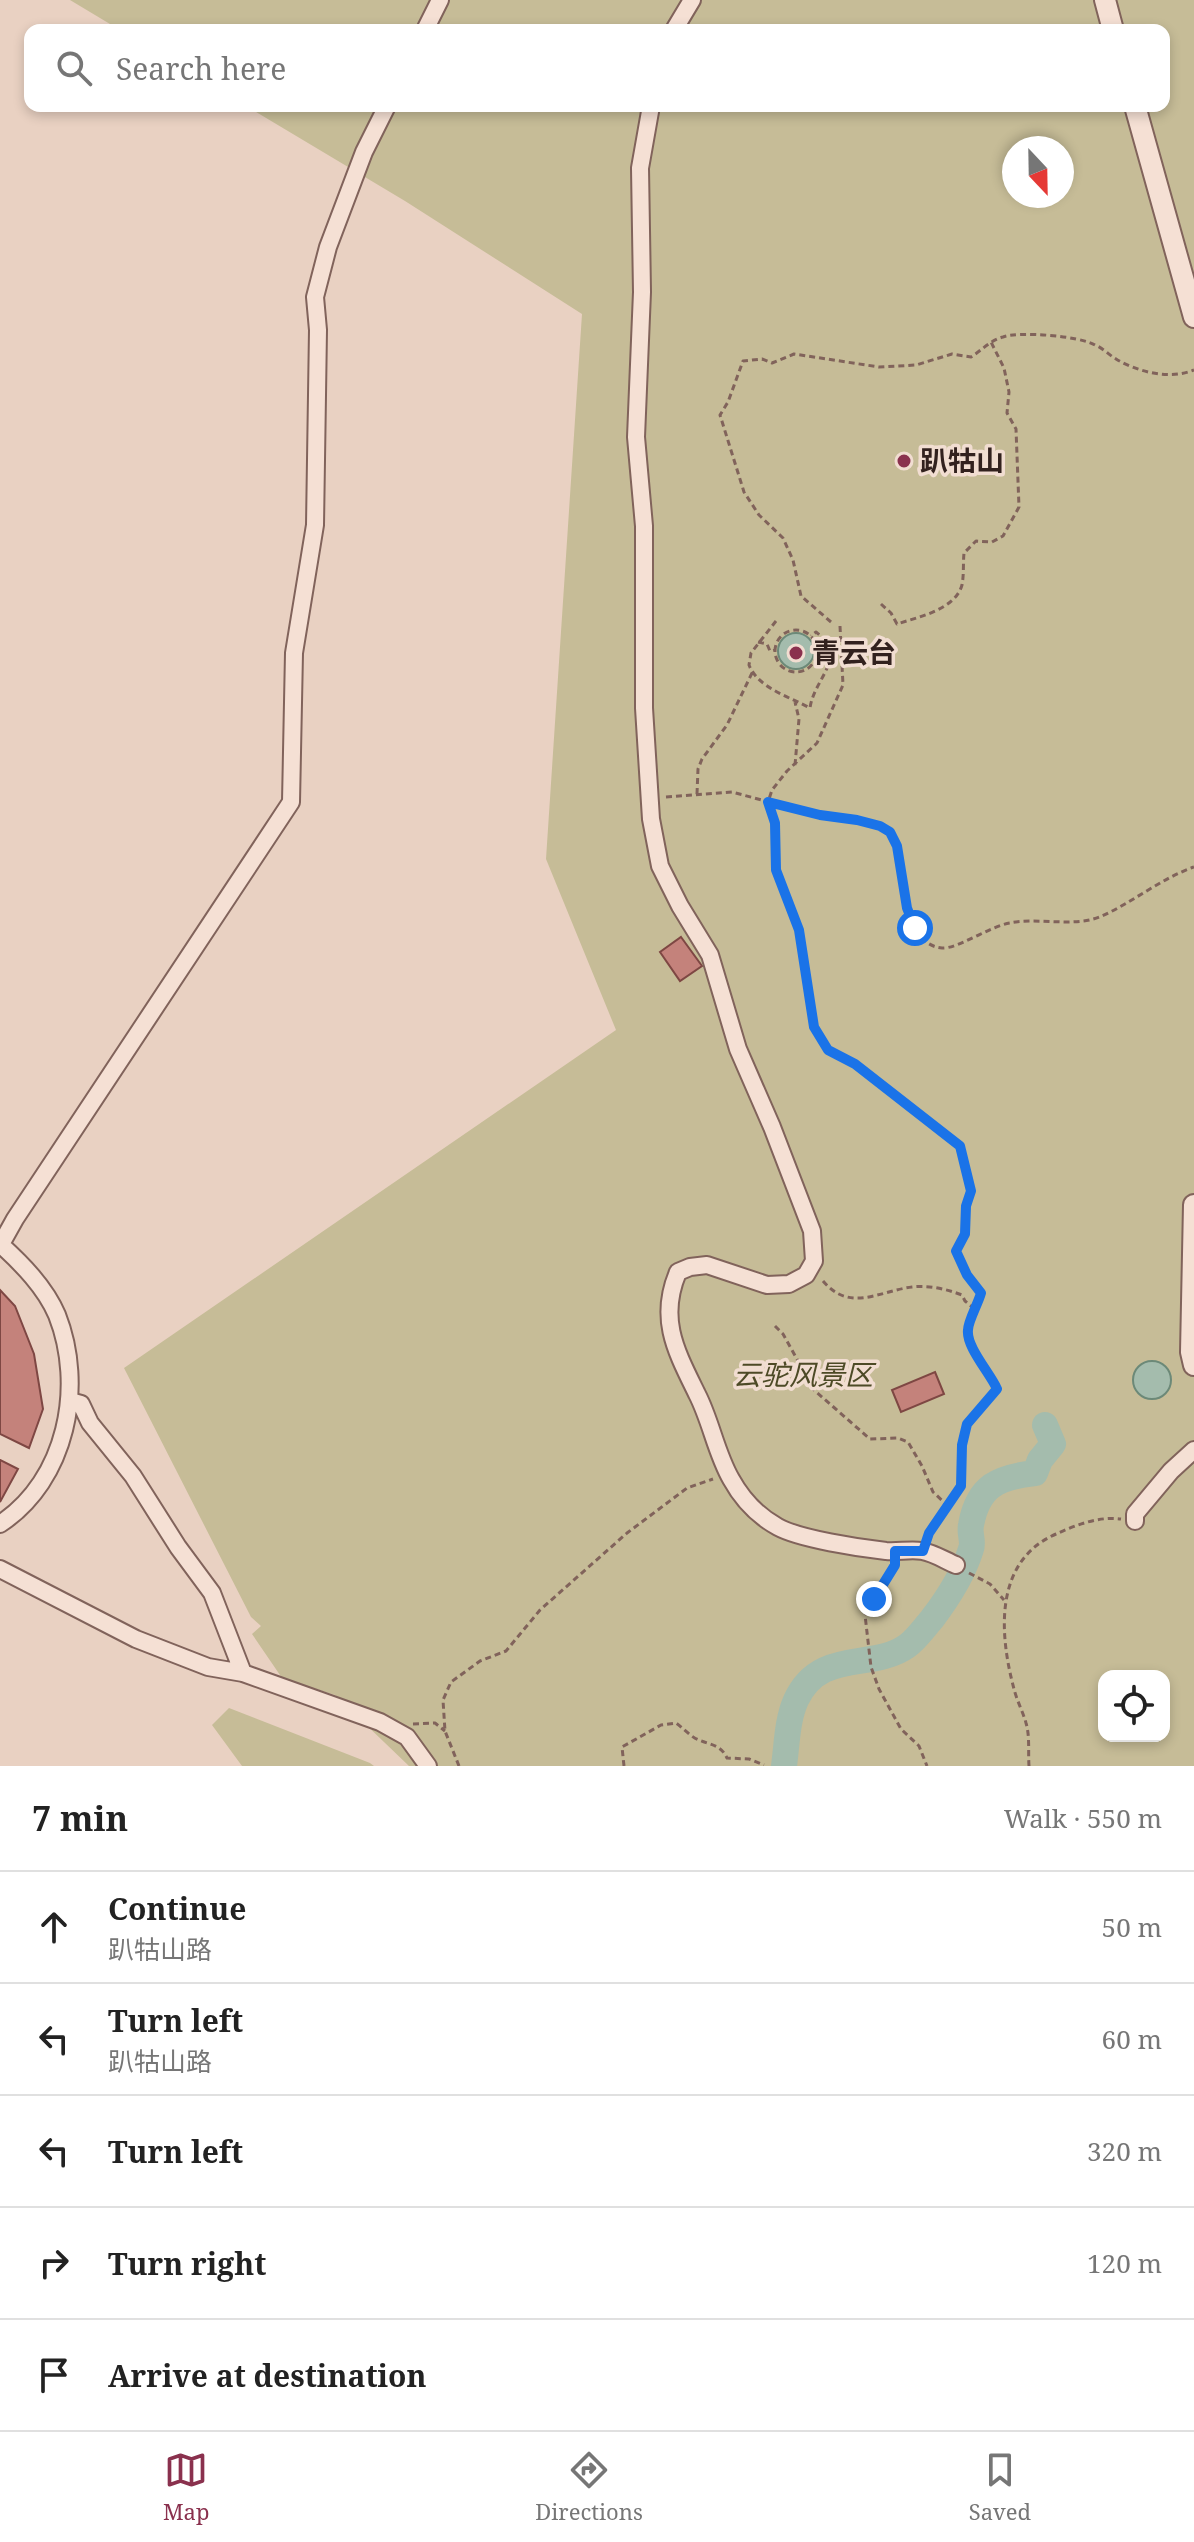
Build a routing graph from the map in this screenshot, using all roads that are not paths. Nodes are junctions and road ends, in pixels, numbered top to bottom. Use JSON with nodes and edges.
{"nodes":[{"id":1,"x":440,"y":0,"type":"edge"},
{"id":2,"x":692,"y":0,"type":"edge"},
{"id":3,"x":1105,"y":0,"type":"edge"},
{"id":4,"x":428,"y":24,"type":"edge"},
{"id":5,"x":678,"y":24,"type":"edge"},
{"id":6,"x":1111,"y":24,"type":"edge"},
{"id":7,"x":384,"y":112,"type":"edge"},
{"id":8,"x":650,"y":112,"type":"edge"},
{"id":9,"x":1137,"y":112,"type":"edge"},
{"id":10,"x":1194,"y":317,"type":"edge"},
{"id":11,"x":1194,"y":1205,"type":"edge"},
{"id":12,"x":0,"y":1244,"type":"edge"},
{"id":13,"x":1194,"y":1365,"type":"edge"},
{"id":14,"x":70,"y":1401,"type":"junction"},
{"id":15,"x":1194,"y":1450,"type":"edge"},
{"id":16,"x":1135,"y":1521,"type":"road end"},
{"id":17,"x":0,"y":1524,"type":"edge"},
{"id":18,"x":956,"y":1565,"type":"dead end"},
{"id":19,"x":0,"y":1569,"type":"edge"},
{"id":20,"x":243,"y":1673,"type":"junction"},
{"id":21,"x":428,"y":1766,"type":"edge"}],
"edges":[{"from":1,"to":4,"type":"street"},
{"from":2,"to":5,"type":"street"},
{"from":3,"to":6,"type":"street"},
{"from":7,"to":12,"type":"street"},
{"from":8,"to":18,"type":"street"},
{"from":9,"to":10,"type":"street"},
{"from":11,"to":13,"type":"street"},
{"from":12,"to":14,"type":"street"},
{"from":14,"to":17,"type":"street"},
{"from":14,"to":20,"type":"street"},
{"from":15,"to":16,"type":"street"},
{"from":19,"to":20,"type":"street"},
{"from":20,"to":21,"type":"street"}]}
